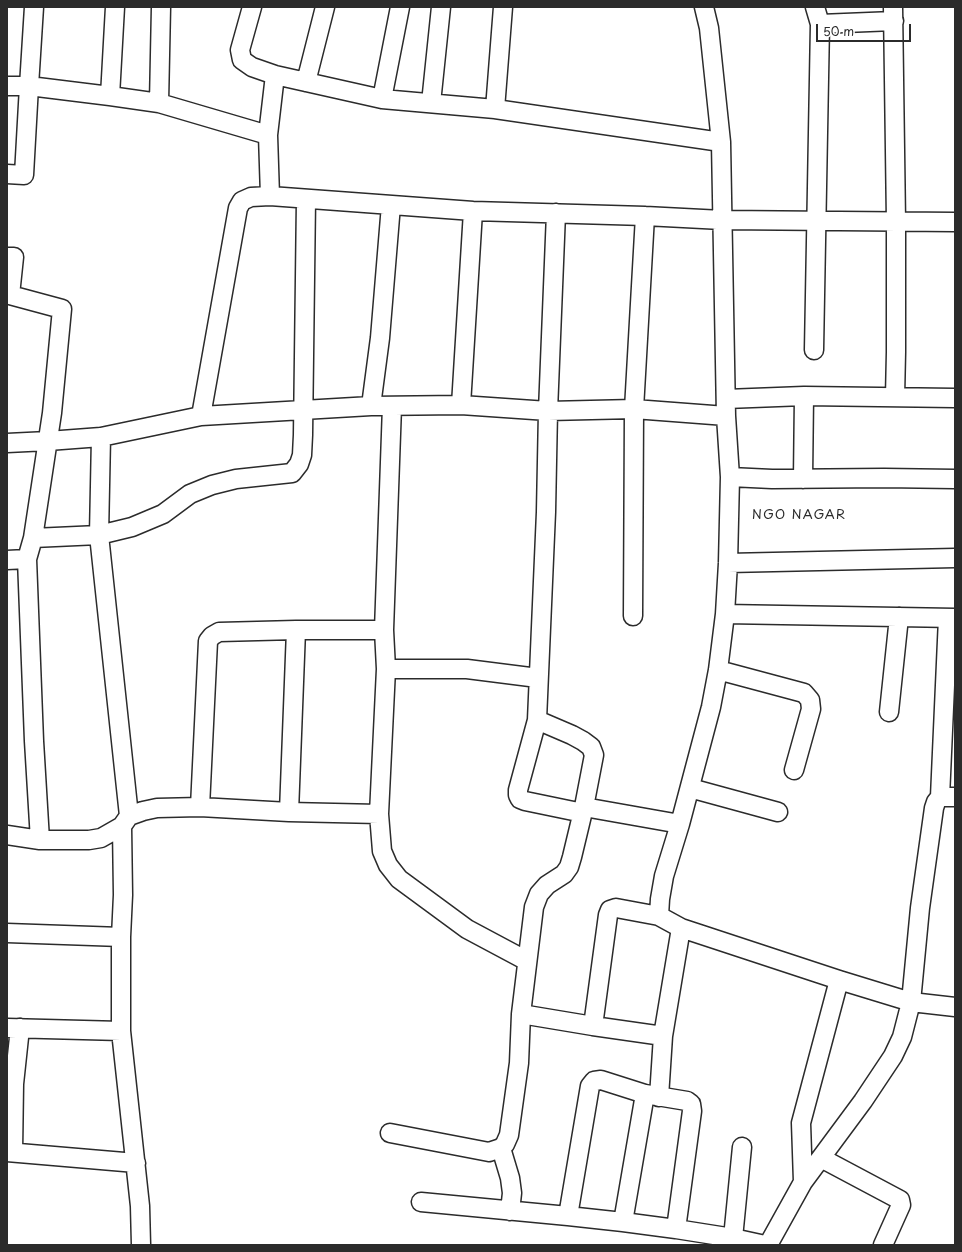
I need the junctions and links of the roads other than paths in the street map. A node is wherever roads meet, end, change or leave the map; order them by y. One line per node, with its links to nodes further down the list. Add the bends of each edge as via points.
1 (34, 7): 15 (street)
2 (115, 7): 16 (street)
3 (161, 7): 18 (street)
4 (252, 7): 12 (street, via 240,50 242,60 252,67)
5 (326, 7): 13 (street)
6 (400, 7): 17 (street)
7 (441, 7): 19 (street)
8 (503, 7): 20 (street)
9 (704, 7): 22 (street, via 709,28)
10 (894, 14): 11 (street); 32 (street)
11 (818, 15): 31 (street)
12 (275, 75): 13 (street); 21 (street)
13 (306, 82): 17 (street)
14 (7, 86): 15 (street)
15 (29, 86): 16 (street); 23 (street)
16 (110, 96): 18 (street)
17 (382, 99): 19 (street)
18 (159, 103): 21 (street)
19 (431, 103): 20 (street)
20 (495, 110): 22 (street)
21 (268, 134): 24 (street)
22 (721, 142): 30 (street)
23 (15, 175)
24 (270, 196): 25 (street); 46 (street, via 251,197 242,201 238,208)
25 (306, 199): 26 (street); 43 (street)
26 (391, 205): 27 (street); 40 (street)
27 (473, 211): 28 (street); 39 (street)
28 (556, 213): 29 (street); 45 (street)
29 (645, 216): 30 (street); 44 (street)
30 (722, 220): 31 (street); 42 (street)
31 (816, 221): 32 (street); 35 (street)
32 (896, 222): 33 (street); 37 (street)
33 (955, 222)
34 (7, 257): 48 (street, via 14,257 10,295 62,309)
35 (814, 350)
36 (804, 396): 37 (street); 42 (street); 51 (street)
37 (895, 397): 38 (street)
38 (955, 398)
39 (461, 405): 41 (street); 45 (street)
40 (372, 406): 41 (street); 43 (street)
41 (392, 406): 64 (street)
42 (726, 407): 44 (street); 50 (street)
43 (304, 409): 46 (street); 53 (street, via 302,455 292,473 236,479 212,485 190,494 163,514 132,527)
44 (634, 409): 45 (street); 60 (street)
45 (548, 411): 67 (street)
46 (201, 416): 47 (street)
47 (101, 437): 48 (street); 53 (street)
48 (48, 441): 49 (street); 54 (street)
49 (7, 443)
50 (730, 477): 51 (street); 58 (street)
51 (803, 479): 52 (street)
52 (955, 479)
53 (99, 534): 54 (street); 77 (street)
54 (33, 538): 56 (street)
55 (955, 558): 58 (street)
56 (27, 559): 57 (street); 81 (street)
57 (7, 560)
58 (728, 563): 59 (street)
59 (725, 614): 61 (street); 66 (street)
60 (633, 616)
61 (899, 618): 62 (street); 68 (street)
62 (952, 618): 72 (street)
63 (296, 630): 64 (street); 73 (street, via 219,632 208,641); 75 (street)
64 (384, 630): 65 (street)
65 (386, 669): 67 (street, via 466,669); 78 (street)
66 (718, 670): 70 (street, via 804,693 810,700 811,709); 71 (street, via 712,707)
67 (538, 678): 69 (street)
68 (889, 712)
69 (537, 720): 74 (street, via 572,735 591,747 594,755); 74 (street, via 518,790 520,799)
70 (794, 770)
71 (690, 788): 76 (street); 79 (street)
72 (948, 797): 88 (street, via 936,802 934,808 920,908)
73 (200, 807): 75 (street); 77 (street, via 157,808)
74 (584, 810): 79 (street); 86 (street, via 569,866 564,874 547,885 539,894 534,907)
75 (289, 812): 78 (street)
76 (778, 812)
77 (126, 821): 81 (street, via 101,838); 85 (street)
78 (380, 822): 86 (street, via 382,851 388,866 399,879 466,929)
79 (680, 824): 82 (street, via 664,876)
80 (7, 835): 81 (street)
81 (40, 840)
82 (659, 916): 83 (street); 91 (street, via 616,908 610,910)
83 (681, 928): 87 (street); 94 (street)
84 (7, 933): 85 (street)
85 (121, 938): 93 (street)
86 (527, 961): 90 (street)
87 (839, 980): 88 (street); 102 (street, via 801,1123)
88 (911, 1002): 89 (street); 100 (street, via 902,1036 893,1056)
89 (955, 1007)
90 (521, 1014): 91 (street); 98 (street, via 519,1063 509,1135)
91 (593, 1026): 94 (street)
92 (13, 1028): 93 (street); 99 (street, via 14,1084)
93 (121, 1031): 101 (street)
94 (663, 1036): 95 (street)
95 (652, 1096): 105 (street, via 601,1080 594,1081 590,1086); 106 (street); 107 (street, via 687,1101 691,1104)
96 (390, 1133): 98 (street, via 489,1152)
97 (742, 1147): 108 (street)
98 (501, 1148): 104 (street, via 510,1178)
99 (10, 1152): 101 (street)
100 (821, 1158): 102 (street); 111 (street, via 900,1200 901,1205)
101 (136, 1163): 109 (street)
102 (803, 1182): 110 (street)
103 (421, 1202): 104 (street)
104 (510, 1211): 105 (street)
105 (568, 1216): 106 (street)
106 (623, 1222): 107 (street)
107 (676, 1229): 108 (street)
108 (733, 1238): 110 (street)
109 (141, 1245)
110 (766, 1245)
111 (883, 1245)

